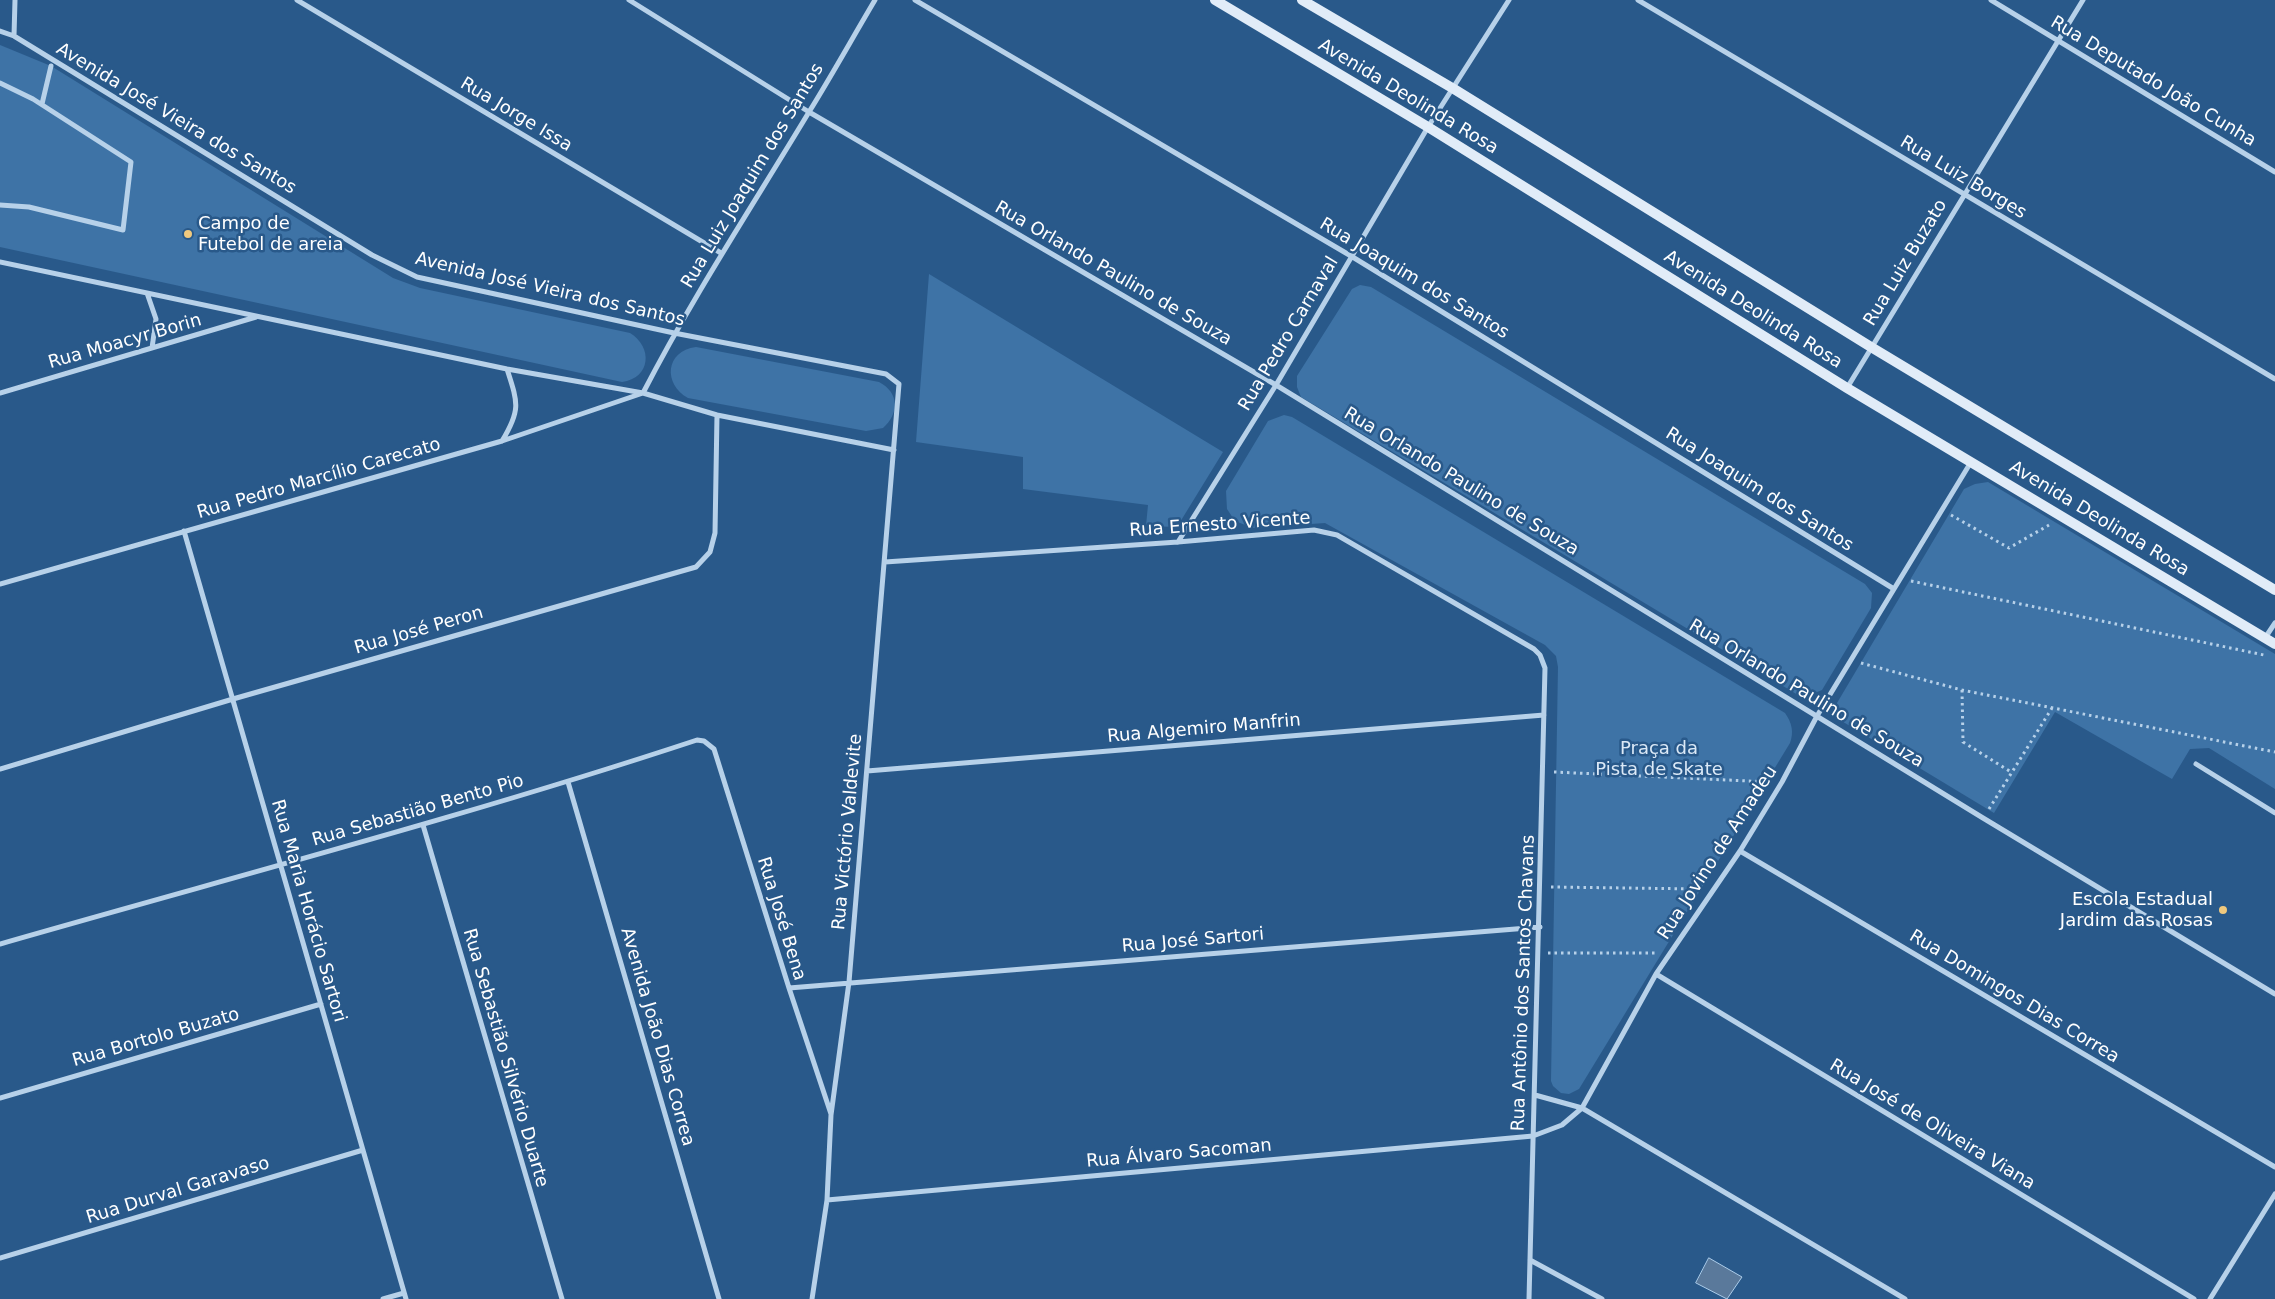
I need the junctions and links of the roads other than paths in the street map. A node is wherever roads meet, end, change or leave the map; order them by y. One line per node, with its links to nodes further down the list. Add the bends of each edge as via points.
1 (15, 0): 13 (street)
2 (297, 0): 24 (street, Rua Jorge Issa)
3 (629, 0): 19 (street, Rua Orlando Paulino de Souza)
4 (875, 0): 19 (street, Rua Luiz Joaquim dos Santos)
5 (915, 0): 25 (street, Rua Joaquim dos Santos)
6 (1215, 0): 20 (street, Avenida Deolinda Rosa)
7 (1302, 0): 17 (street, Avenida Deolinda Rosa)
8 (1509, 0): 17 (street, Rua Pedro Carnaval)
9 (1638, 0): 22 (street, Rua Luiz Borges)
10 (1991, 0): 14 (street, Rua Deputado João Cunha)
11 (2083, 0): 14 (street, Rua Luiz Buzato)
12 (0, 31): 13 (street, Avenida José Vieira dos Santos)
13 (14, 36): 29 (street, Avenida José Vieira dos Santos, via 372,254 416,277)
14 (2059, 41): 21 (street, Rua Deputado João Cunha); 22 (street, Rua Luiz Buzato)
15 (51, 66): 18 (street)
16 (0, 83): 18 (street)
17 (1454, 89): 20 (street, Rua Pedro Carnaval); 30 (street, Avenida Deolinda Rosa)
18 (42, 104): 23 (street, via 131,162 123,230 29,207)
19 (809, 112): 24 (street, Rua Luiz Joaquim dos Santos); 35 (street, Rua Orlando Paulino de Souza)
20 (1428, 127): 25 (street, Rua Pedro Carnaval); 36 (street, Avenida Deolinda Rosa)
21 (2275, 172)
22 (1964, 194): 30 (street, Rua Luiz Buzato); 34 (street, Rua Luiz Borges)
23 (0, 206)
24 (721, 253): 29 (street, Rua Luiz Joaquim dos Santos)
25 (1351, 256): 35 (street, Rua Pedro Carnaval); 47 (street, Rua Joaquim dos Santos)
26 (0, 262): 27 (street)
27 (147, 293): 28 (street); 31 (street, via 156,319)
28 (259, 317): 31 (street, Rua Moacyr Borin); 32 (street)
29 (674, 333): 33 (street, Avenida José Vieira dos Santos); 38 (street, Rua Luiz Joaquim dos Santos)
30 (1871, 347): 36 (street, Rua Luiz Buzato); 48 (street, Avenida Deolinda Rosa)
31 (152, 348): 37 (street, Rua Moacyr Borin)
32 (507, 369): 38 (street); 40 (street, via 517,398 514,421)
33 (886, 374): 41 (street, Rua Victório Valdevite, via 895,379 900,388)
34 (2275, 379)
35 (1276, 385): 44 (street, Rua Pedro Carnaval); 55 (street, Rua Orlando Paulino de Souza)
36 (1847, 388): 42 (street, Avenida Deolinda Rosa)
37 (0, 393)
38 (642, 394): 39 (street); 40 (street, Rua Pedro Marcílio Carecato)
39 (717, 415): 41 (street); 53 (street, Rua José Peron, via 715,533 710,552 696,567)
40 (502, 441): 43 (street, Rua Pedro Marcílio Carecato)
41 (894, 450): 45 (street, Rua Victório Valdevite)
42 (1971, 462): 47 (street, Rua Jovino de Amadeu); 50 (street, Avenida Deolinda Rosa)
43 (184, 531): 46 (street, Rua Pedro Marcílio Carecato); 53 (street, Rua Maria Horácio Sartori)
44 (1178, 542): 45 (street, Rua Ernesto Vicente); 52 (street, Rua Ernesto Vicente, via 1324,531 1534,649)
45 (884, 562): 59 (street, Rua Victório Valdevite)
46 (0, 584)
47 (1894, 589): 55 (street, Rua Jovino de Amadeu)
48 (2275, 590)
49 (2275, 623): 50 (street)
50 (2265, 638): 51 (street, Avenida Deolinda Rosa)
51 (2275, 644)
52 (1545, 668): 54 (street, Rua Antônio dos Santos Chavans)
53 (232, 699): 58 (street, Rua José Peron); 64 (street, Rua Maria Horácio Sartori)
54 (1544, 715): 59 (street, Rua Algemiro Manfrin); 65 (street, Rua Antônio dos Santos Chavans)
55 (1818, 716): 63 (street, Rua Jovino de Amadeu); 70 (street, Rua Orlando Paulino de Souza)
56 (696, 740): 60 (street, Rua Sebastião Bento Pio); 69 (street, Rua José Bena, via 704,741 714,749)
57 (2196, 764): 61 (street)
58 (0, 769)
59 (867, 771): 68 (street, Rua Victório Valdevite)
60 (568, 782): 62 (street, Rua Sebastião Bento Pio); 87 (street, Avenida João Dias Correa)
61 (2275, 813)
62 (423, 825): 64 (street, Rua Sebastião Bento Pio); 86 (street, Rua Sebastião Silvério Duarte)
63 (1740, 851): 67 (street, Rua Jovino de Amadeu); 78 (street, Rua Domingos Dias Correa)
64 (280, 864): 66 (street, Rua Sebastião Bento Pio); 71 (street, Rua Maria Horácio Sartori)
65 (1540, 927): 68 (street, Rua José Sartori); 72 (street, Rua Antônio dos Santos Chavans)
66 (0, 944)
67 (1656, 974): 74 (street, Rua Jovino de Amadeu); 92 (street, Rua José de Oliveira Viana)
68 (849, 982): 69 (street, Rua José Sartori); 75 (street, Rua Victório Valdevite)
69 (788, 988): 75 (street, Rua José Bena)
70 (2275, 994)
71 (321, 1004): 73 (street, Rua Bortolo Buzato); 77 (street, Rua Maria Horácio Sartori)
72 (1534, 1095): 74 (street); 76 (street, Rua Antônio dos Santos Chavans)
73 (0, 1098)
74 (1582, 1108): 76 (street, Rua Jovino de Amadeu, via 1562,1125); 91 (street)
75 (832, 1115): 80 (street, Rua Victório Valdevite)
76 (1533, 1136): 80 (street, Rua Álvaro Sacoman); 82 (street, Rua Antônio dos Santos Chavans)
77 (363, 1150): 81 (street, Rua Durval Garavaso); 83 (street, Rua Maria Horácio Sartori)
78 (2275, 1167)
79 (2275, 1194): 93 (street)
80 (826, 1200): 88 (street, Rua Victório Valdevite)
81 (0, 1258)
82 (1530, 1260): 89 (street, Rua Antônio dos Santos Chavans); 90 (street)
83 (404, 1293): 84 (street); 85 (street, Rua Maria Horácio Sartori)
84 (383, 1299)
85 (406, 1299)
86 (562, 1299)
87 (719, 1299)
88 (812, 1299)
89 (1529, 1299)
90 (1602, 1299)
91 (1905, 1299)
92 (2194, 1299)
93 (2210, 1299)

